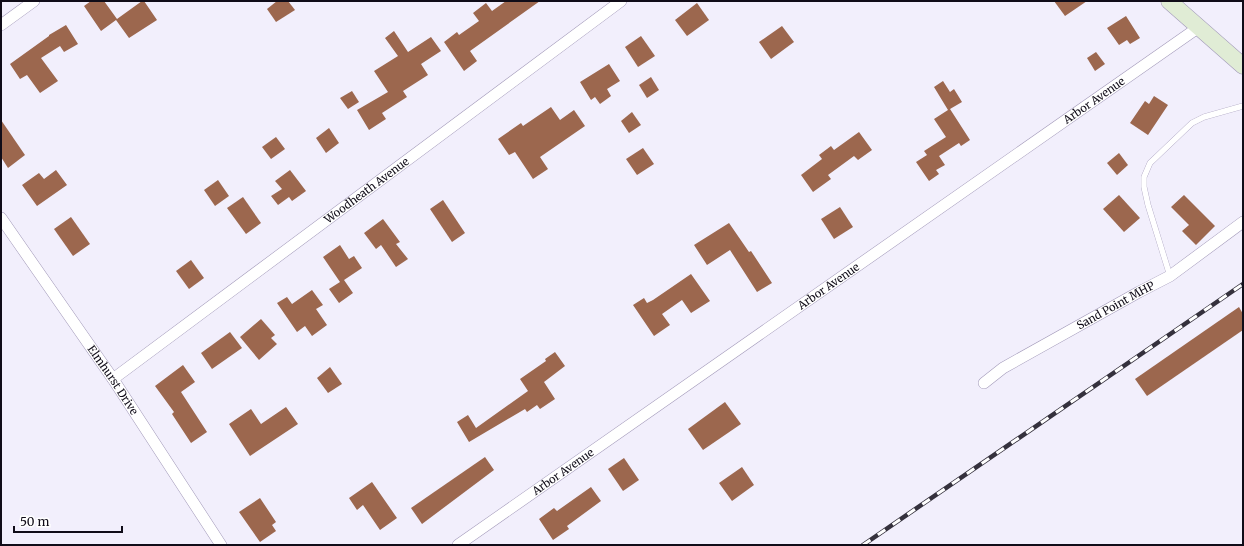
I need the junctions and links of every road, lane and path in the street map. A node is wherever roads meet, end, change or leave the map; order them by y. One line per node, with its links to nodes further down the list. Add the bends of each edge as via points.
1 (34, 1): 4 (street)
2 (621, 1): 11 (street, Woodheath Avenue)
3 (1169, 1): 5 (street)
4 (1, 25)
5 (1199, 27): 6 (street); 14 (street, Arbor Avenue)
6 (1243, 66)
7 (1243, 106): 10 (lane, via 1192,123 1150,163 1144,177 1144,187)
8 (1, 218): 11 (street, Elmhurst Drive)
9 (1243, 222): 10 (street, Sand Point MHP)
10 (1170, 276): 12 (street, Sand Point MHP, via 1003,368)
11 (112, 379): 13 (street, Elmhurst Drive)
12 (984, 383)
13 (221, 545)
14 (458, 545)

